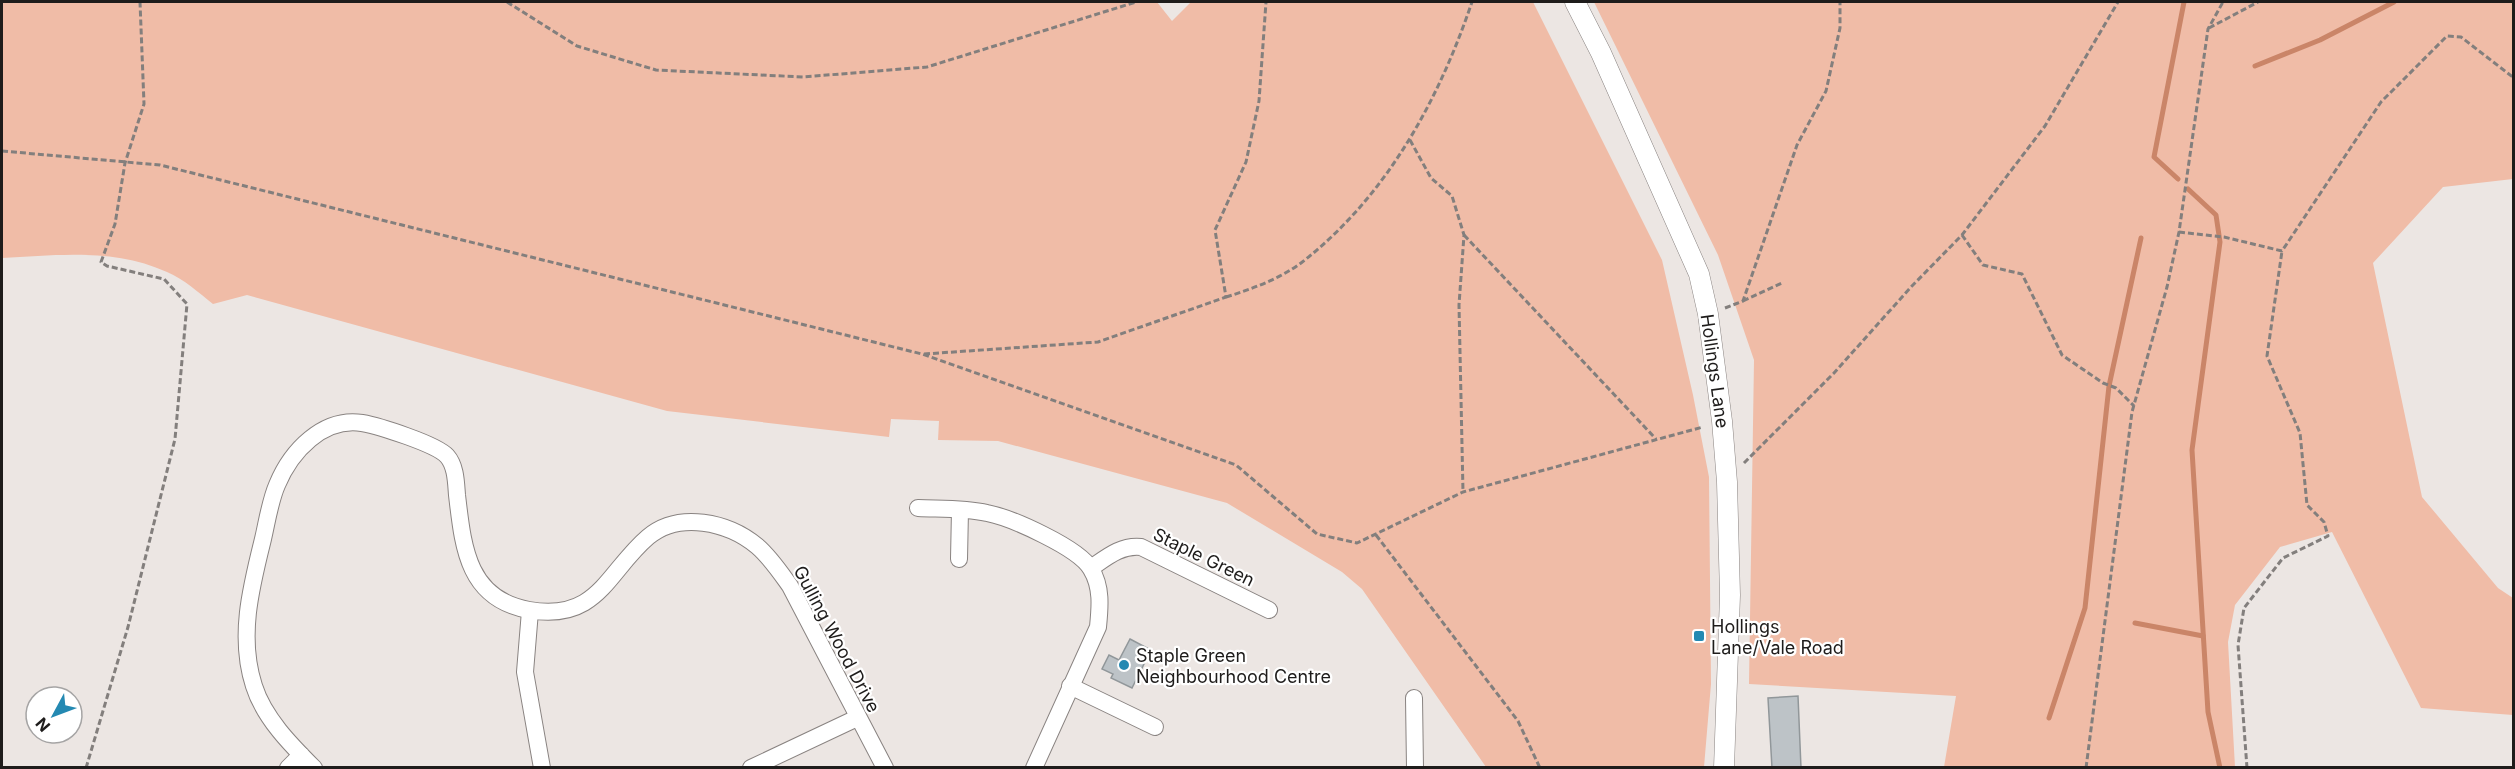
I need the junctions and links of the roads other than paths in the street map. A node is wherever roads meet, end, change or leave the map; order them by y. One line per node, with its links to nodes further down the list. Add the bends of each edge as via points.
1 (1575, 2): 20 (street, Hollings Lane, via 1699,274 1708,314 1727,482 1730,595)
2 (918, 508): 3 (street)
3 (960, 510): 4 (street); 5 (street, via 1001,516 1065,545)
4 (959, 559)
5 (1091, 568): 6 (street, Staple Green, via 1118,550 1141,547); 8 (street, via 1099,585 1098,627)
6 (1269, 610)
7 (530, 611): 10 (street, Gulling Wood Drive, via 570,609 586,603 651,535 675,524 694,521 714,525 756,545 774,564 790,586); 12 (street, Gulling Wood Drive, via 493,594 468,563 455,475 449,458 437,447 362,423 338,423 320,431 286,466 276,486 246,621 254,686 267,714); 15 (street, via 525,672)
8 (1070, 686): 11 (street); 18 (street)
9 (1414, 698): 19 (street)
10 (857, 718): 16 (street); 17 (street, Gulling Wood Drive)
11 (1155, 727)
12 (301, 755): 13 (street); 14 (street, Gulling Wood Drive)
13 (288, 768)
14 (314, 768)
15 (543, 768)
16 (751, 768)
17 (885, 768)
18 (1034, 768)
19 (1414, 768)
20 (1724, 768)

